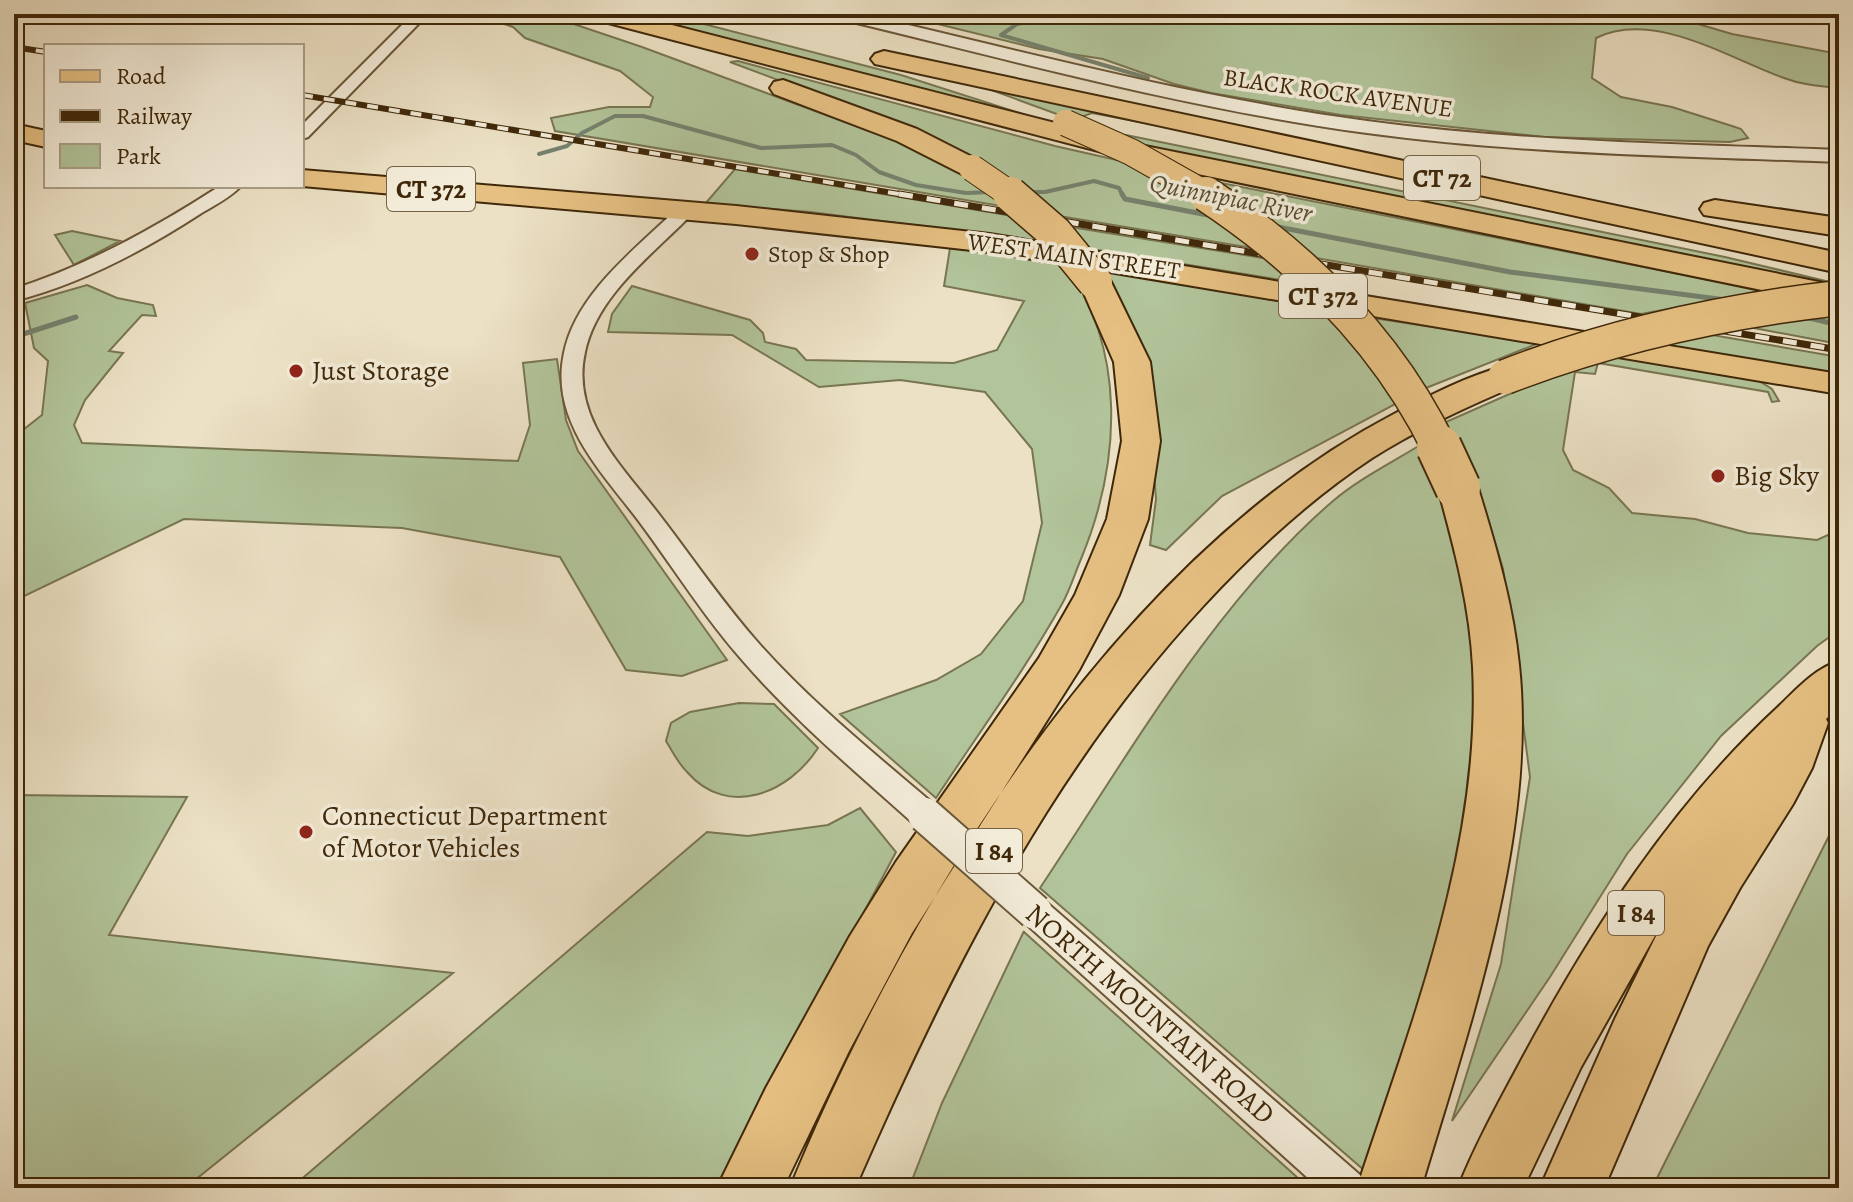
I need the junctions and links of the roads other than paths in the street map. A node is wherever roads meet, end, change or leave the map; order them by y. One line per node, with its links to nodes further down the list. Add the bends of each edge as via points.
1 (421, 14): 12 (street)
2 (582, 14): 24 (highway, bridge, via 893,128 972,168 1037,216 1095,282 1124,342 1138,403 1139,471 1121,544 1100,592 1061,662 895,911)
3 (601, 14): 21 (highway, CT 72, via 1144,154)
4 (679, 14): 27 (highway, bridge, via 951,84 1066,123 1143,158 1251,223 1310,271 1398,371 1434,434 1480,554 1493,631 1497,703 1494,792 1475,900)
5 (695, 14): 8 (highway)
6 (840, 14): 7 (street, BLACK ROCK AVENUE)
7 (867, 17): 14 (street, BLACK ROCK AVENUE, via 1190,96 1367,127 1548,144)
8 (759, 30)
9 (867, 55): 10 (highway, CT 72)
10 (1045, 94): 18 (highway, via 1528,181); 19 (highway, CT 72)
11 (14, 132): 13 (main road)
12 (304, 132)
13 (44, 139)
14 (1839, 156)
15 (304, 178): 17 (main road, WEST MAIN STREET / CT 372)
16 (229, 188): 20 (street, via 128,251)
17 (685, 211): 22 (main road, WEST MAIN STREET / CT 372, via 1089,257); 26 (street, NORTH MOUNTAIN ROAD, bridge, via 605,294 574,350 572,389 584,431 598,455 765,669)
18 (1839, 227)
19 (1839, 263)
20 (14, 295)
21 (1839, 297): 25 (highway, I 84, bridge, via 1654,329 1579,350 1505,377 1382,437 1310,485 1198,584 1131,658 1062,749 972,886 911,997)
22 (1839, 384)
23 (1824, 692): 28 (highway, I 84, via 1738,779 1649,894 1574,1017); 29 (highway, via 1784,776 1682,941)
24 (749, 1188)
25 (822, 1188)
26 (1347, 1188)
27 (1389, 1188)
28 (1490, 1188)
29 (1572, 1188)

